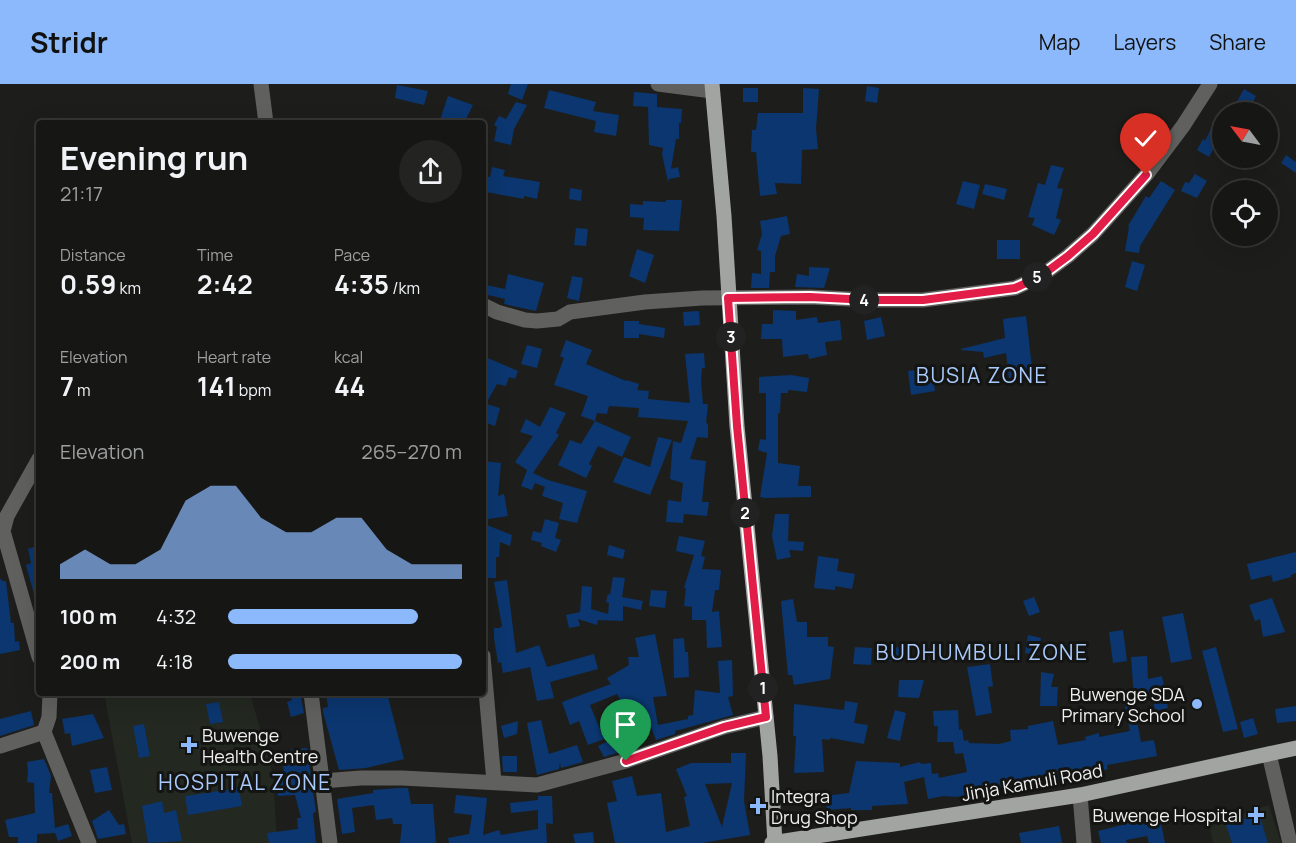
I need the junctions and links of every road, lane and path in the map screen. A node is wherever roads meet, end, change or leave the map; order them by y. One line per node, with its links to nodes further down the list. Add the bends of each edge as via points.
1 (261, 84): 5 (street)
2 (658, 84): 4 (street)
3 (1210, 84): 6 (street, via 1146,175 1093,234 1041,276 1015,288 923,300)
4 (712, 88): 6 (main road)
5 (266, 120)
6 (728, 298): 7 (street, via 634,303 537,321); 13 (main road)
7 (486, 306)
8 (36, 464): 9 (street, via 7,516 3,531)
9 (36, 646)
10 (486, 690): 19 (street)
11 (50, 696): 14 (street)
12 (311, 696): 18 (street)
13 (766, 717): 19 (street, via 555,781 537,785); 23 (main road)
14 (44, 732): 15 (street); 21 (street)
15 (0, 747)
16 (1296, 748): 17 (main road, Jinja Kamuli Road)
17 (1269, 753): 20 (main road, Jinja Kamuli Road); 25 (street)
18 (322, 781): 19 (street, via 372,778); 22 (street)
19 (494, 782)
20 (1080, 795): 23 (main road, Jinja Kamuli Road); 24 (street)
21 (89, 843)
22 (330, 843)
23 (774, 843)
24 (1084, 843)
25 (1290, 843)

